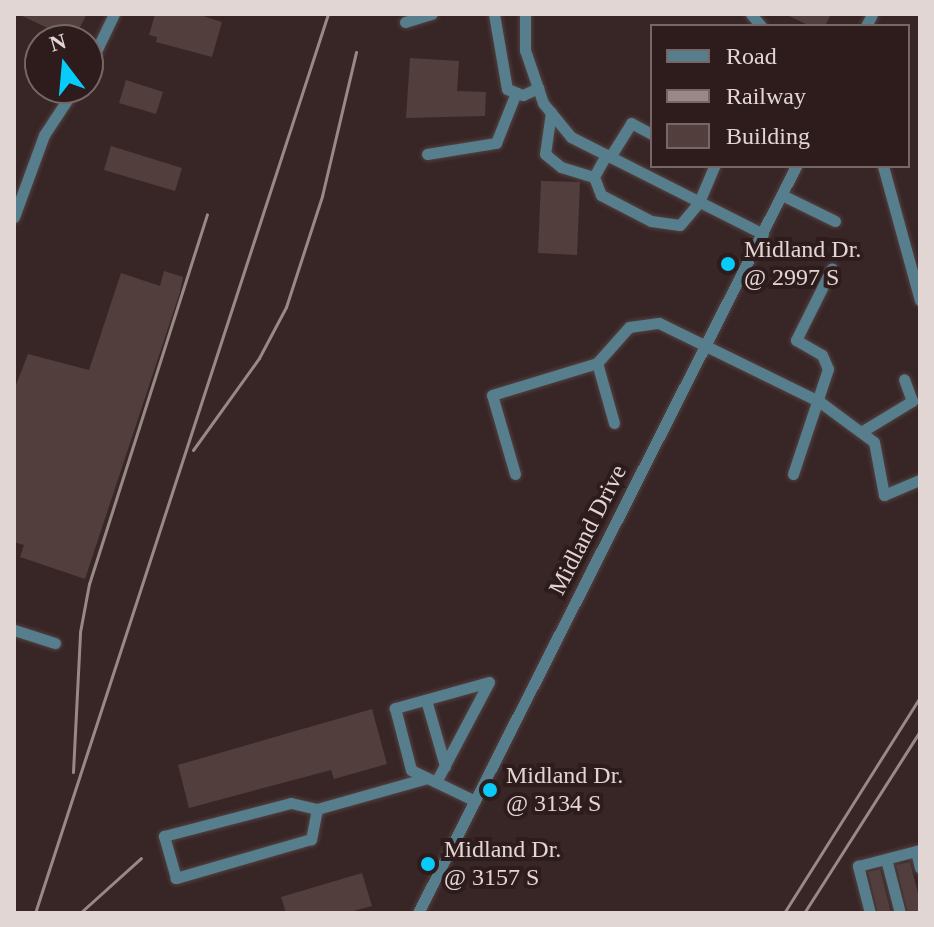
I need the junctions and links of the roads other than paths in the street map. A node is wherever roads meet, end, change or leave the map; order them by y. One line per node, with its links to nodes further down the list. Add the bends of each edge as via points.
1 (114, 14): 6 (street)
2 (432, 14): 5 (street)
3 (494, 14): 8 (street, via 497,52 507,89)
4 (525, 14): 7 (street, via 525,50)
5 (405, 22)
6 (104, 35)
7 (538, 88): 8 (street); 10 (street)
8 (515, 95): 12 (street, via 496,143)
9 (64, 104): 18 (street)
10 (551, 112): 13 (street, via 571,137); 17 (street, via 545,154 561,167)
11 (650, 133): 13 (street, via 631,123)
12 (427, 154)
13 (608, 156): 17 (street); 20 (street)
14 (714, 168): 20 (street)
15 (795, 168): 19 (street, Midland Drive)
16 (884, 168): 25 (street)
17 (594, 177): 20 (street, via 601,195 651,221 680,225)
18 (20, 180): 21 (street)
19 (782, 195): 22 (street); 23 (street, Midland Drive)
20 (699, 202): 23 (street)
21 (14, 217)
22 (835, 221)
23 (763, 234): 26 (street, Midland Drive)
24 (832, 268): 29 (street, via 796,340 822,355 828,369)
25 (920, 300)
26 (708, 343): 27 (street, via 659,323 629,327); 29 (street); 40 (street, Midland Drive)
27 (597, 363): 30 (street); 32 (street, via 492,395)
28 (904, 379): 31 (street, via 912,401)
29 (820, 402): 31 (street); 33 (street)
30 (614, 423)
31 (861, 432): 34 (street, via 874,442 884,495)
32 (515, 474)
33 (793, 474)
34 (920, 480)
35 (14, 630): 36 (street)
36 (55, 643)
37 (426, 700): 38 (street); 38 (street, via 489,682); 39 (street, via 395,708 411,770)
38 (445, 766): 39 (street)
39 (431, 780): 40 (street); 41 (street)
40 (475, 801): 45 (street, Midland Drive)
41 (317, 809): 41 (street, via 291,803 164,836 176,878 311,839)
42 (918, 850): 43 (street); 44 (street)
43 (886, 859): 46 (street, via 858,866); 47 (street)
44 (920, 868)
45 (418, 913)
46 (870, 913)
47 (900, 913)

